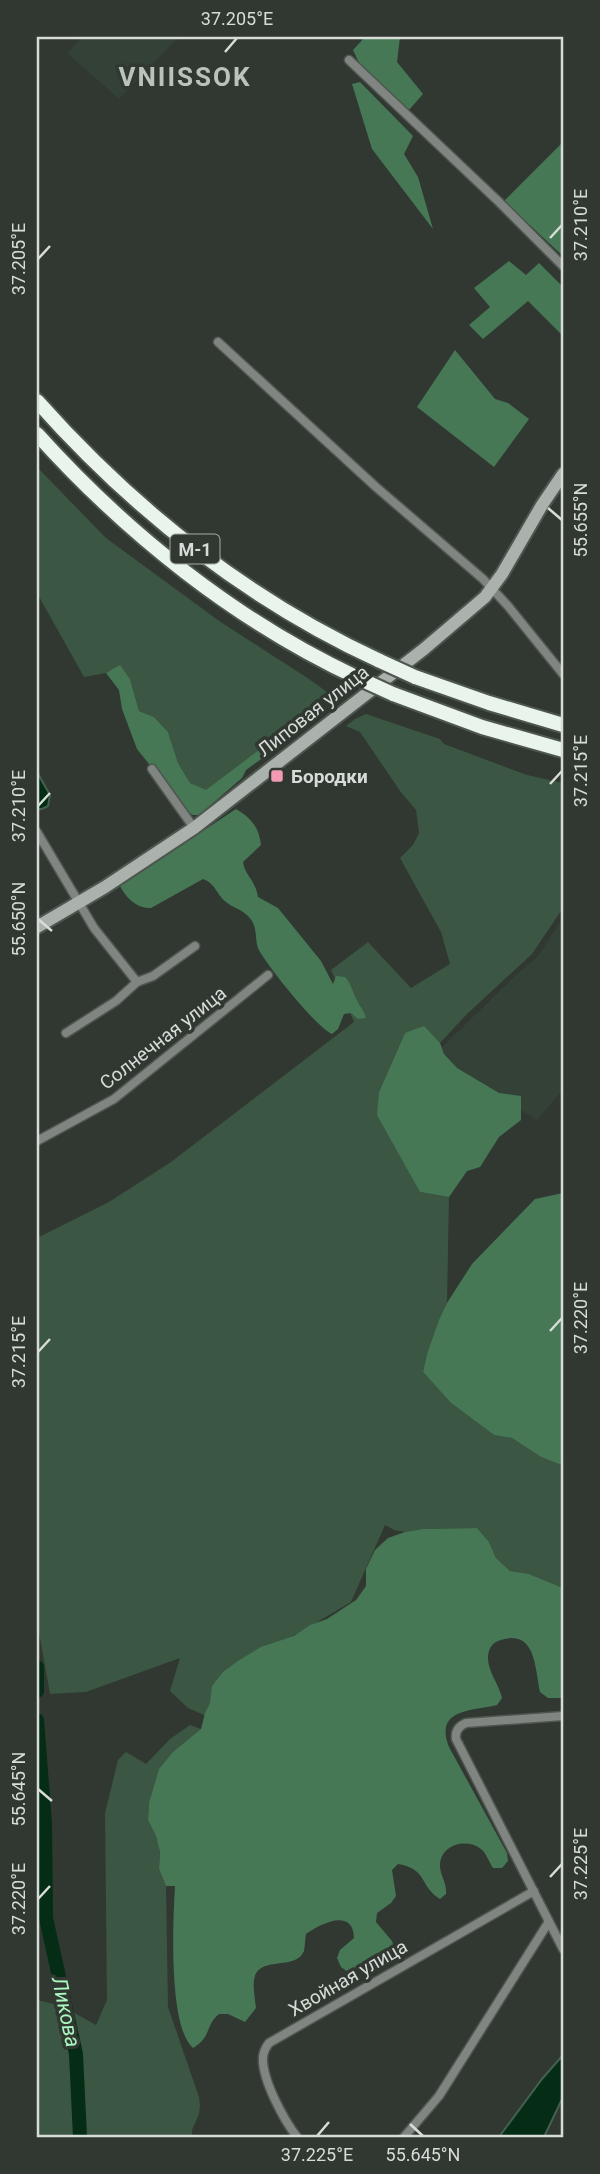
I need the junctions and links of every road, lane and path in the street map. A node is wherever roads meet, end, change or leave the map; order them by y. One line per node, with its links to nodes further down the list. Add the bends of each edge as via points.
1 (349, 60): 2 (street)
2 (563, 266)
3 (218, 342): 7 (street)
4 (37, 401): 9 (highway, М-1, bridge, via 154,518 276,606 325,635 415,677)
5 (37, 434): 10 (highway, М-1, bridge, via 138,534 263,627 393,694)
6 (563, 474): 7 (street, Липовая улица)
7 (492, 589): 8 (street); 12 (street, Липовая улица, via 424,649)
8 (563, 674)
9 (563, 725)
10 (563, 750)
11 (152, 769): 12 (street)
12 (194, 828): 14 (street, Липовая улица)
13 (37, 832): 14 (street)
14 (80, 902): 15 (street, Липовая улица); 18 (street, via 94,928)
15 (37, 927)
16 (195, 946): 18 (street)
17 (268, 975): 20 (street, Солнечная улица, via 114,1099)
18 (138, 982): 19 (street)
19 (66, 1033)
20 (37, 1141)
21 (563, 1716): 22 (street, via 467,1723 458,1728 456,1740)
22 (534, 1891): 23 (street); 25 (street, Хвойная улица, via 269,2043 262,2057 264,2070)
23 (548, 1923): 24 (street); 26 (street, via 439,2096)
24 (563, 1949)
25 (297, 2137)
26 (404, 2137)

